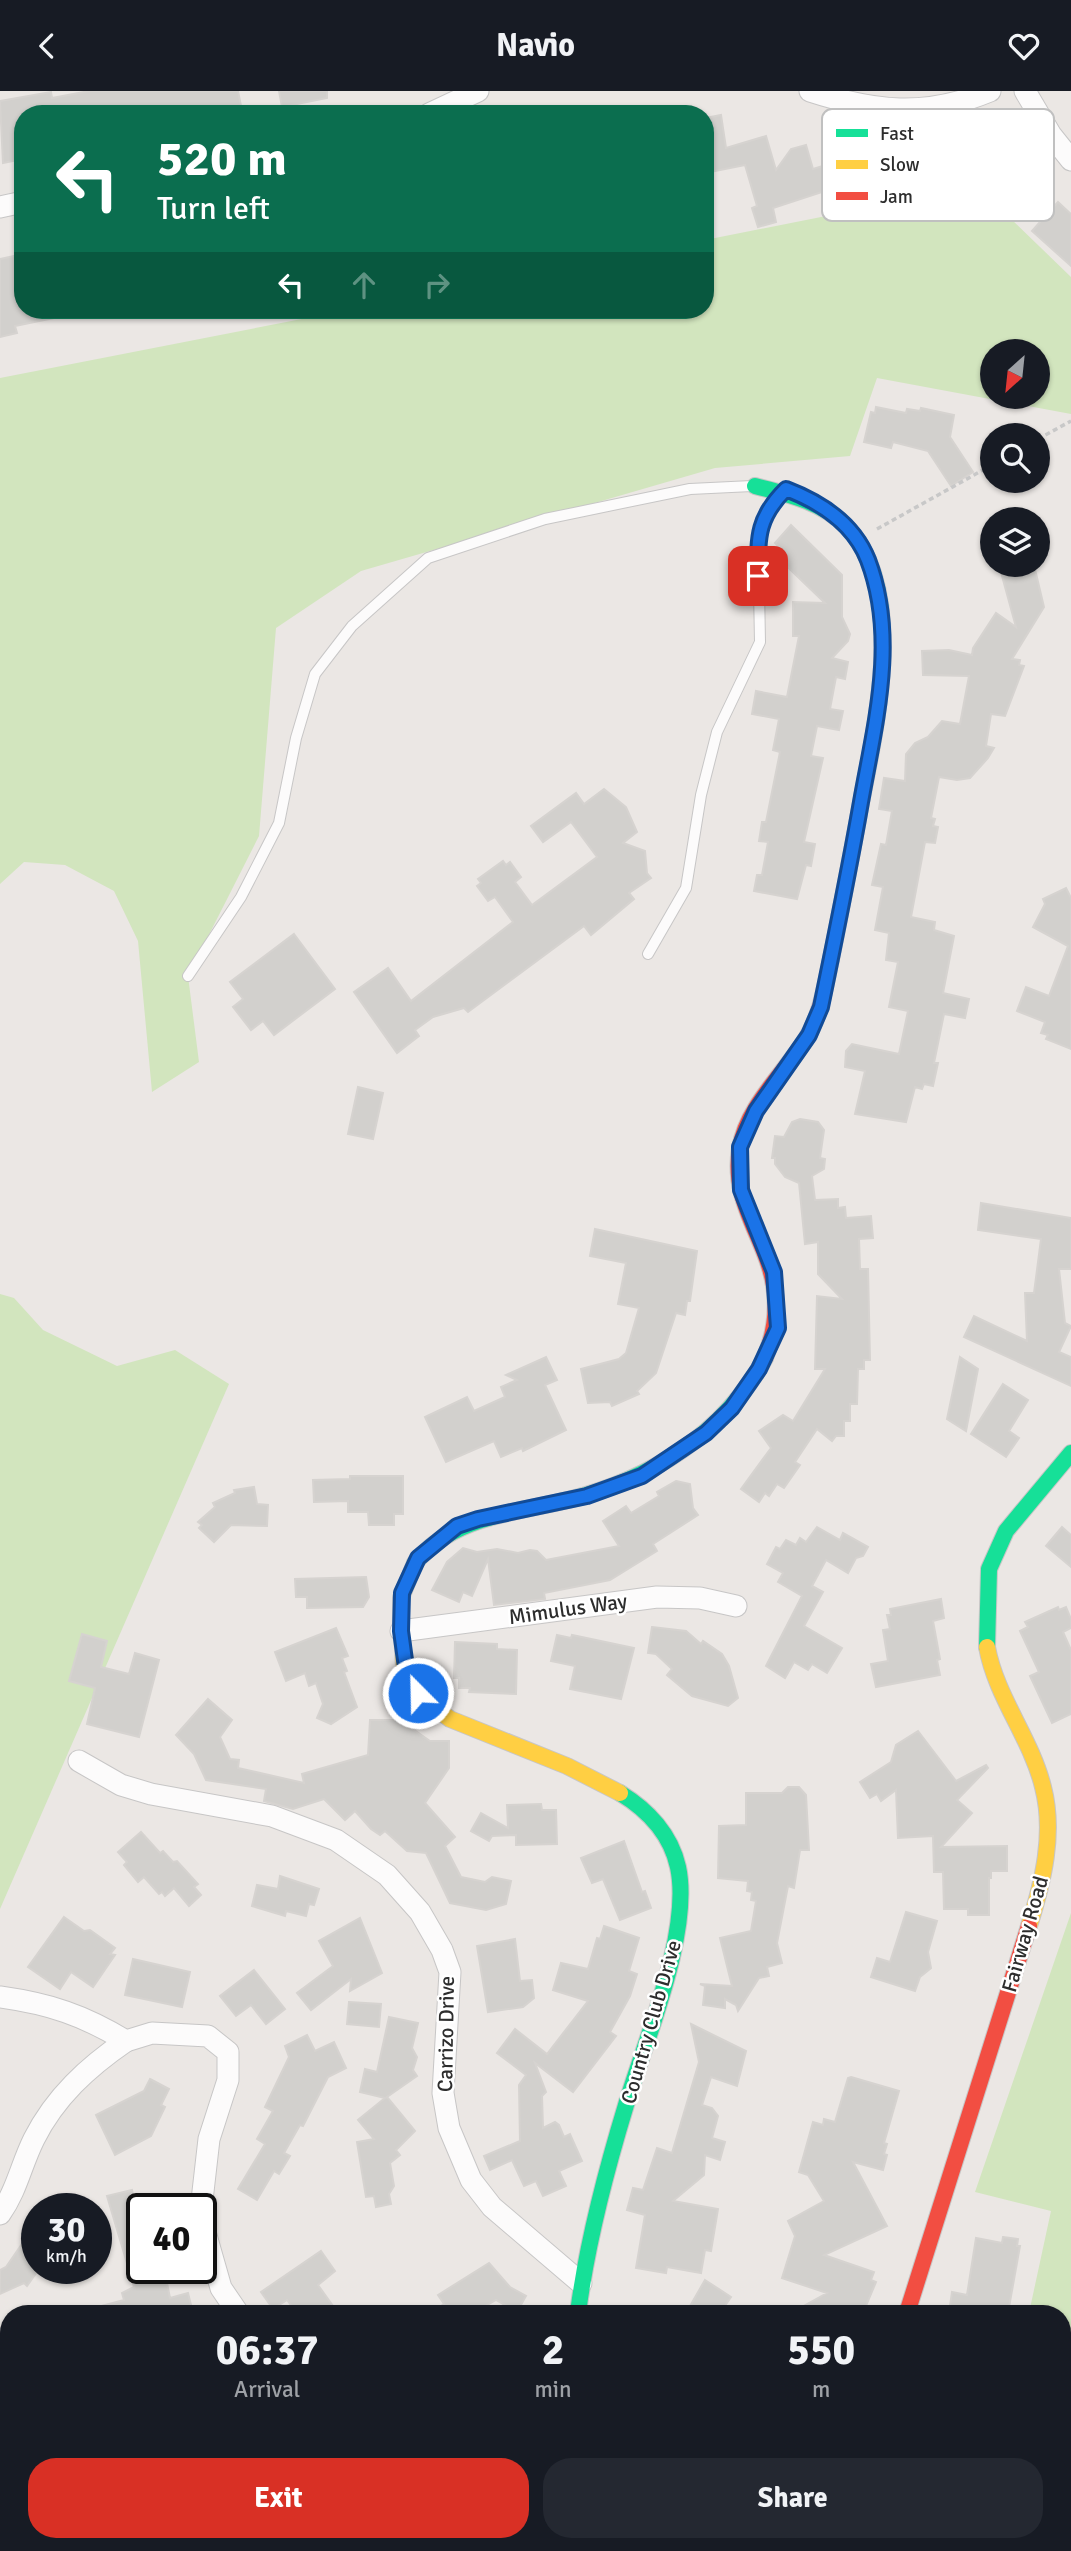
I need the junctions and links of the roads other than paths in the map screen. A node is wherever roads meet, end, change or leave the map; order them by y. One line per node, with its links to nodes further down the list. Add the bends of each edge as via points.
1 (478, 91): 5 (street)
2 (810, 91): 6 (street)
3 (990, 91): 7 (street, via 964,102)
4 (1025, 91): 8 (street)
5 (448, 105)
6 (880, 109)
7 (910, 109)
8 (1036, 109)
9 (1054, 139): 10 (street)
10 (1071, 160)
11 (755, 485): 12 (street, Country Club Drive); 14 (lane, via 690,489 545,519 428,558 352,626 315,674 279,823 241,897)
12 (786, 489): 13 (lane, via 769,506 758,536 760,642 717,732 686,888); 17 (street, Country Club Drive, via 836,516 857,540 868,560 884,624 881,688 821,1007 809,1035 756,1111 740,1147 741,1190 774,1272 778,1328 759,1369 732,1408 706,1433 642,1476 587,1496 457,1526 418,1558 402,1593)
13 (648, 954)
14 (188, 976)
15 (1071, 1453): 27 (street, Fairway Road, via 1006,1531 989,1569 985,1636 991,1669 1043,1785 1051,1822 1040,1892)
16 (736, 1607): 17 (street, Mimulus Way, via 700,1598 657,1597)
17 (401, 1631): 24 (street, Country Club Drive, via 408,1682 429,1705 457,1722 611,1787 660,1823 678,1864 679,1928)
18 (79, 1761): 24 (street, Carrizo Drive, via 150,1794 272,1816 336,1840 387,1875 420,1912 450,1972 443,2093 449,2128 471,2180 492,2207)
19 (0, 1997): 20 (street, via 44,2003 91,2020)
20 (127, 2041): 21 (street, via 152,2033 208,2036 228,2052 228,2080 209,2139); 22 (street, via 97,2061 63,2094 33,2140 14,2195)
21 (203, 2193)
22 (0, 2214)
23 (217, 2274): 25 (street)
24 (581, 2283): 26 (street, Country Club Drive)
25 (233, 2305)
26 (579, 2305)
27 (910, 2305)

